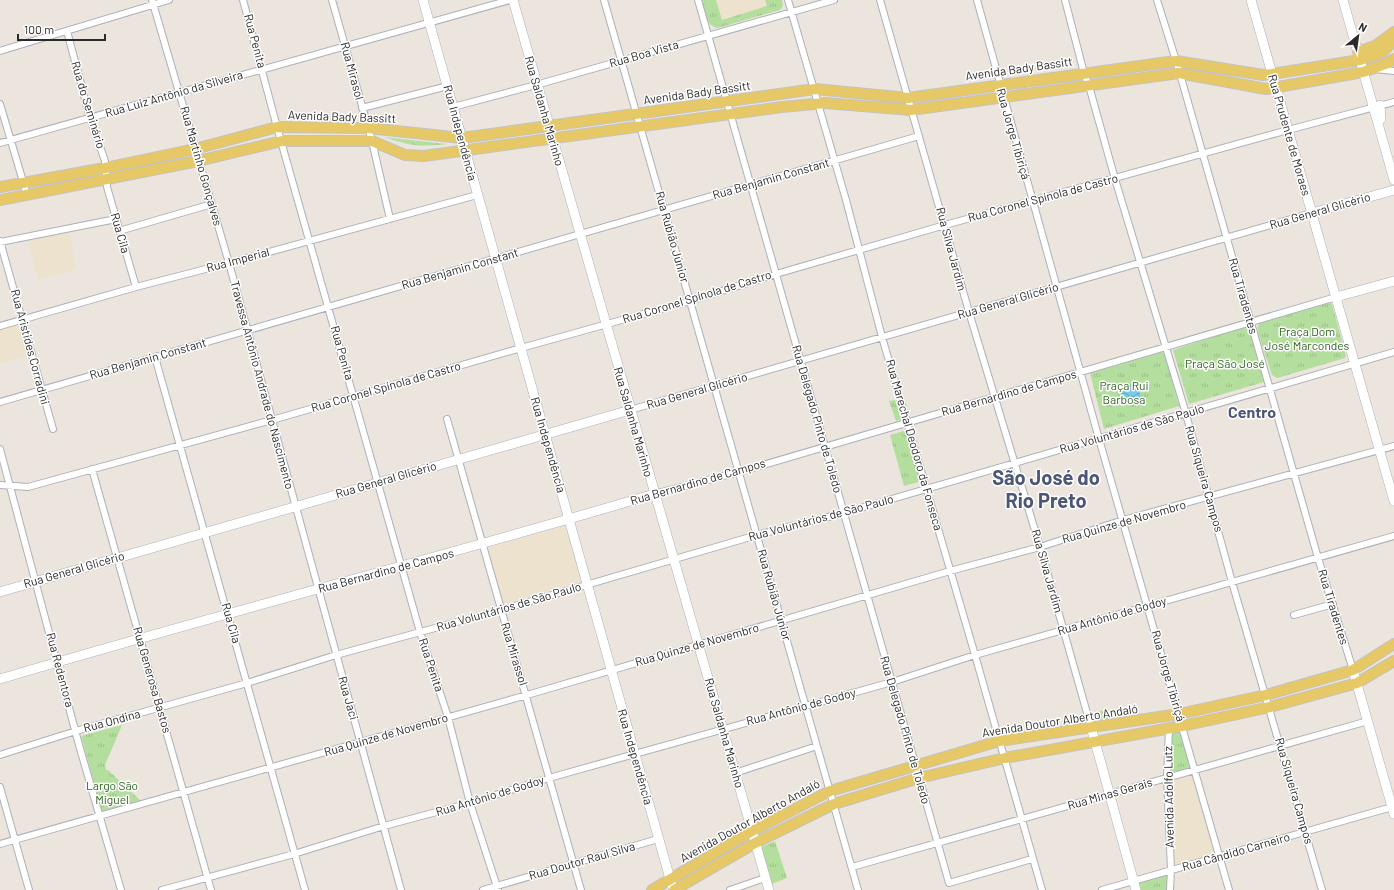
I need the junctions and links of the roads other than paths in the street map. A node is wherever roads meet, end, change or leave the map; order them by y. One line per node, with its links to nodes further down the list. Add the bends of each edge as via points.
1 (169, 0): 16 (street)
2 (244, 0): 29 (street, Rua Penita)
3 (332, 0): 23 (street, Rua Mirasol)
4 (423, 0): 18 (street, Rua Independência)
5 (511, 0): 18 (street, Rua Luiz Antônio da Silveira); 35 (street, Rua Saldanha Marinho)
6 (604, 0): 27 (street, Rua Rubião Júnior)
7 (698, 0): 21 (street, Rua Delegado Pinto de Toledo)
8 (788, 0): 17 (street, Rua Marechal Deodoro da Fonseca)
9 (834, 0): 17 (street, Rua Boa Vista)
10 (880, 0): 43 (street, Rua Silva Jardim)
11 (977, 0): 36 (street, Rua Jorge Tibiriçá)
12 (1065, 0): 32 (street, Rua Siqueira Campos)
13 (1159, 0): 28 (street, Rua Tiradentes)
14 (1251, 0): 34 (street, Rua Prudente de Moraes)
15 (1343, 0): 25 (street)
16 (153, 2): 19 (street); 41 (street, Rua Martinho Gonçalves)
17 (791, 11): 21 (street, Rua Boa Vista); 40 (street, Rua Marechal Deodoro da Fonseca)
18 (429, 23): 23 (street, Rua Luiz Antônio da Silveira); 37 (street, Rua Independência)
19 (67, 31): 24 (street); 54 (street, Rua do Seminário)
20 (1394, 32): 25 (main road)
21 (708, 36): 27 (street, Rua Boa Vista); 44 (street, Rua Delegado Pinto de Toledo)
22 (1394, 40): 25 (main road, Avenida Bady Bassitt, via 1383,52)
23 (345, 46): 29 (street, Rua Luiz Antônio da Silveira); 50 (street, Rua Mirasol)
24 (0, 51)
25 (1359, 56): 30 (street); 34 (main road, Avenida Bady Bassitt)
26 (1394, 59): 30 (main road, Avenida Bady Bassitt)
27 (621, 60): 35 (street, Rua Boa Vista); 53 (street, Rua Rubião Júnior)
28 (1176, 61): 32 (main road, Avenida Bady Bassitt); 33 (street, Rua Tiradentes); 34 (main road, Avenida Bady Bassitt, via 1263,75)
29 (262, 70): 41 (street, Rua Luiz Antônio da Silveira); 57 (street, Rua Penita)
30 (1368, 71): 31 (street); 39 (main road, Avenida Bady Bassitt); 48 (street)
31 (1394, 71)
32 (1084, 73): 36 (main road, Avenida Bady Bassitt); 38 (street, Rua Siqueira Campos)
33 (1179, 73): 38 (main road, Avenida Bady Bassitt); 39 (main road, Avenida Bady Bassitt, via 1266,89); 69 (street, Rua Tiradentes)
34 (1272, 74): 39 (street, Rua Prudente de Moraes)
35 (536, 85): 49 (street, Rua Boa Vista); 55 (street, Rua Saldanha Marinho)
36 (1000, 85): 42 (street, Rua Jorge Tibiriçá); 43 (main road, Avenida Bady Bassitt)
37 (448, 86): 49 (street, Rua Independência); 50 (street)
38 (1089, 86): 42 (main road, Avenida Bady Bassitt); 73 (street, Rua Siqueira Campos)
39 (1276, 88): 59 (street, Rua Prudente de Moraes)
40 (815, 89): 43 (main road, Avenida Bady Bassitt); 44 (main road, Avenida Bady Bassitt); 46 (street, Rua Marechal Deodoro da Fonseca)
41 (180, 93): 54 (street, Rua Luiz Antônio da Silveira); 67 (street, Rua Martinho Gonçalves)
42 (1003, 97): 51 (main road, Avenida Bady Bassitt); 83 (street, Rua Jorge Tibiriçá)
43 (908, 98): 51 (street, Rua Silva Jardim)
44 (727, 102): 52 (street, Rua Delegado Pinto de Toledo); 53 (main road, Avenida Bady Bassitt)
45 (1394, 102): 48 (street, Rua Coronel Spínola de Castro)
46 (818, 103): 51 (main road, Avenida Bady Bassitt); 52 (main road, Avenida Bady Bassitt); 71 (street, Rua Marechal Deodoro da Fonseca)
47 (0, 104): 63 (street)
48 (1377, 106): 59 (street, Rua Coronel Spínola de Castro); 75 (street)
49 (454, 107): 61 (street, Rua Independência)
50 (362, 108): 58 (street, Rua Mirasol)
51 (911, 110): 60 (street, Rua Silva Jardim)
52 (730, 114): 56 (main road, Avenida Bady Bassitt); 77 (street, Rua Delegado Pinto de Toledo)
53 (637, 115): 55 (main road, Avenida Bady Bassitt); 56 (street, Rua Rubião Júnior)
54 (90, 118): 63 (street, Rua Luiz Antônio da Silveira); 72 (street, Rua do Seminário, via 105,161)
55 (548, 126): 61 (main road, Avenida Bady Bassitt); 62 (street, Rua Saldanha Marinho)
56 (640, 126): 62 (main road, Avenida Bady Bassitt); 85 (street, Rua Rubião Júnior)
57 (277, 127): 58 (main road, Avenida Bady Bassitt); 64 (street, Rua Penita); 67 (main road, Avenida Bady Bassitt)
58 (368, 128): 61 (main road, Avenida Bady Bassitt); 65 (street, Rua Mirasol)
59 (1288, 130): 69 (street, Rua Coronel Spínola de Castro); 86 (street, Rua Prudente de Moraes)
60 (919, 136): 71 (street, Rua Benjamin Constant); 89 (street, Rua Silva Jardim)
61 (462, 138): 68 (street, Rua Independência)
62 (551, 139): 68 (main road, Avenida Bady Bassitt); 91 (street, Rua Saldanha Marinho)
63 (11, 140): 66 (street, Rua Luiz Antônio da Silveira); 76 (street)
64 (282, 141): 65 (main road, Avenida Bady Bassitt); 70 (main road, Avenida Bady Bassitt); 93 (street, Rua Penita)
65 (372, 141): 68 (main road, Avenida Bady Bassitt, via 405,155 424,156); 88 (street, Rua Mirasol)
66 (0, 143)
67 (195, 149): 70 (street, Rua Martinho Gonçalves); 72 (main road, Avenida Bady Bassitt)
68 (465, 150): 81 (street, Rua Independência)
69 (1203, 153): 73 (street, Rua Coronel Spínola de Castro); 92 (street, Rua Tiradentes)
70 (198, 160): 74 (main road, Avenida Bady Bassitt); 84 (street, Rua Martinho Gonçalves)
71 (834, 161): 77 (street, Rua Benjamin Constant); 95 (street, Rua Marechal Deodoro da Fonseca)
72 (105, 168): 74 (street, Rua do Seminário); 76 (main road, Avenida Bady Bassitt)
73 (1115, 179): 83 (street, Rua Coronel Spínola de Castro); 98 (street, Rua Siqueira Campos)
74 (106, 180): 80 (main road, Avenida Bady Bassitt); 87 (street, Rua Cila)
75 (1394, 180)
76 (24, 184): 78 (main road, Avenida Bady Bassitt); 80 (street)
77 (750, 185): 85 (street, Rua Benjamin Constant); 99 (street, Rua Delegado Pinto de Toledo)
78 (0, 187)
79 (1394, 190): 86 (street, Rua General Glicério)
80 (27, 195): 82 (main road, Avenida Bady Bassitt)
81 (477, 195): 88 (street, Rua Imperial); 96 (street, Rua Independência)
82 (0, 200)
83 (1033, 202): 89 (street, Rua Coronel Spínola de Castro); 102 (street, Rua Jorge Tibiriçá)
84 (212, 204): 90 (street); 97 (street, Rua Martinho Gonçalves)
85 (664, 210): 91 (street, Rua Benjamin Constant); 104 (street, Rua Rubião Júnior)
86 (1312, 213): 92 (street, Rua General Glicério); 103 (street, Rua Prudente de Moraes)
87 (116, 218): 90 (street, Rua Cila); 94 (street)
88 (390, 219): 93 (street, Rua Imperial)
89 (945, 225): 95 (street, Rua Coronel Spínola de Castro); 106 (street, Rua Silva Jardim)
90 (119, 231): 101 (street, Rua Cila)
91 (579, 234): 96 (street, Rua Benjamin Constant); 109 (street, Rua Saldanha Marinho)
92 (1226, 238): 98 (street, Rua General Glicério); 108 (street, Rua Tiradentes)
93 (309, 241): 97 (street, Rua Imperial); 105 (street, Rua Penita)
94 (0, 242): 107 (street, Rua Aristides Corradini)
95 (859, 250): 99 (street, Rua Coronel Spínola de Castro); 112 (street, Rua Marechal Deodoro da Fonseca)
96 (496, 258): 105 (street, Rua Benjamin Constant); 114 (street, Rua Independência)
97 (229, 263): 101 (street, Rua Imperial); 111 (street, Travessa Antônio Andrade do Nascimento)
98 (1140, 263): 102 (street, Rua General Glicério); 113 (street, Rua Siqueira Campos)
99 (776, 274): 104 (street, Rua Coronel Spínola de Castro); 117 (street, Rua Delegado Pinto de Toledo)
100 (1394, 281): 103 (street, Rua Bernardino de Campos)
101 (136, 286): 107 (street, Rua Imperial)
102 (1058, 287): 106 (street, Rua General Glicério); 119 (street, Rua Jorge Tibiriçá)
103 (1336, 297): 108 (street, Rua Bernardino de Campos); 118 (street, Rua Prudente de Moraes)
104 (690, 302): 109 (street, Rua Coronel Spínola de Castro); 120 (street, Rua Rubião Júnior)
105 (329, 308): 111 (street, Rua Benjamin Constant); 123 (street, Rua Penita)
106 (969, 312): 112 (street, Rua General Glicério); 124 (street, Rua Silva Jardim)
107 (24, 320): 110 (street, Rua Imperial); 122 (street, Rua Aristides Corradini)
108 (1249, 321): 113 (street, Rua Bernardino de Campos); 121 (street, Rua Tiradentes)
109 (605, 325): 114 (street, Rua Coronel Spínola de Castro); 126 (street, Rua Saldanha Marinho)
110 (0, 326)
111 (247, 331): 116 (street, Rua Benjamin Constant); 129 (street, Travessa Antônio Andrade do Nascimento)
112 (882, 337): 117 (street, Rua General Glicério); 130 (street, Rua Marechal Deodoro da Fonseca)
113 (1166, 346): 119 (street, Rua Bernardino de Campos); 127 (street, Rua Siqueira Campos)
114 (521, 348): 123 (street, Rua Coronel Spínola de Castro); 132 (street, Rua Independência)
115 (1394, 352): 118 (street, Rua Voluntários de São Paulo)
116 (155, 357): 122 (street, Rua Benjamin Constant); 134 (street, Rua Cila)
117 (800, 361): 120 (street, Rua General Glicério); 135 (street, Rua Delegado Pinto de Toledo)
118 (1355, 364): 121 (street, Rua Voluntários de São Paulo); 138 (street, Rua Prudente de Moraes)
119 (1081, 373): 124 (street, Rua Bernardino de Campos); 133 (street, Rua Jorge Tibiriçá)
120 (714, 386): 126 (street, Rua General Glicério); 142 (street, Rua Rubião Júnior)
121 (1270, 388): 127 (street, Rua Voluntários de São Paulo); 143 (street, Rua Tiradentes)
122 (42, 390): 125 (street, Rua Benjamin Constant); 131 (street, Rua Aristides Corradini)
123 (354, 396): 129 (street, Rua Coronel Spínola de Castro); 144 (street, Rua Penita)
124 (993, 398): 130 (street, Rua Bernardino de Campos); 140 (street, Rua Silva Jardim)
125 (0, 402)
126 (630, 410): 132 (street, Rua General Glicério); 148 (street, Rua Saldanha Marinho)
127 (1186, 413): 133 (street, Rua Voluntários de São Paulo); 149 (street, Rua Siqueira Campos)
128 (447, 419): 139 (street, Rua Mirassol)
129 (272, 420): 134 (street, Rua Coronel Spínola de Castro); 151 (street, Travessa Antônio Andrade do Nascimento)
130 (907, 423): 135 (street, Rua Bernardino de Campos); 147 (street, Rua Marechal Deodoro da Fonseca)
131 (53, 430)
132 (545, 434): 139 (street, Rua General Glicério); 153 (street, Rua Independência)
133 (1099, 439): 140 (street, Rua Voluntários de São Paulo); 154 (street, Rua Jorge Tibiriçá)
134 (181, 445): 141 (street, Rua Coronel Spínola de Castro); 155 (street, Rua Cila)
135 (824, 446): 142 (street, Rua Bernardino de Campos); 152 (street, Rua Delegado Pinto de Toledo)
136 (1394, 446): 138 (street, Rua Quinze de Novembro)
137 (0, 449): 146 (street, Rua Redentora)
138 (1380, 450): 143 (street, Rua Quinze de Novembro); 150 (street, Rua Prudente de Moraes)
139 (459, 459): 144 (street, Rua General Glicério); 158 (street, Rua Mirassol)
140 (1014, 464): 147 (street, Rua Voluntários de São Paulo); 159 (street, Rua Silva Jardim)
141 (92, 469): 146 (street, Rua Coronel Spínola de Castro, via 28,487); 160 (street, Rua Generosa Bastos)
142 (738, 472): 148 (street, Rua Bernardino de Campos); 156 (street, Rua Rubião Júnior)
143 (1295, 472): 149 (street, Rua Quinze de Novembro); 161 (street, Rua Tiradentes)
144 (379, 482): 151 (street, Rua General Glicério); 163 (street, Rua Penita)
145 (0, 485): 146 (street, Rua Coronel Spínola de Castro)
146 (11, 486): 165 (street, Rua Redentora)
147 (926, 488): 152 (street, Rua Voluntários de São Paulo); 164 (street, Rua Marechal Deodoro da Fonseca)
148 (654, 494): 153 (street, Rua Bernardino de Campos); 162 (street, Rua Saldanha Marinho)
149 (1210, 497): 154 (street, Rua Quinze de Novembro); 166 (street, Rua Siqueira Campos)
150 (1394, 501)
151 (295, 507): 155 (street, Rua General Glicério); 168 (street, Rua Jaci)
152 (844, 514): 156 (street, Rua Voluntários de São Paulo); 170 (street, Rua Delegado Pinto de Toledo)
153 (569, 520): 158 (street, Rua Bernardino de Campos); 167 (street, Rua Independência)
154 (1123, 520): 159 (street, Rua Quinze de Novembro); 172 (street, Rua Jorge Tibiriçá)
155 (205, 532): 160 (street, Rua General Glicério); 174 (street, Rua Cila)
156 (757, 536): 162 (street, Rua Voluntários de São Paulo); 176 (street, Rua Rubião Júnior)
157 (1394, 536): 161 (street, Rua Antônio de Godoy)
158 (484, 544): 163 (street, Rua Bernardino de Campos); 173 (street, Rua Mirassol)
159 (1040, 547): 164 (street, Rua Quinze de Novembro); 177 (street, Rua Silva Jardim)
160 (117, 558): 165 (street, Rua General Glicério); 179 (street, Rua Generosa Bastos)
161 (1318, 558): 166 (street, Rua Antônio de Godoy); 171 (street, Rua Tiradentes)
162 (673, 559): 167 (street, Rua Voluntários de São Paulo); 180 (street, Rua Saldanha Marinho)
163 (403, 566): 168 (street, Rua Bernardino de Campos); 178 (street, Rua Penita)
164 (950, 571): 170 (street, Rua Quinze de Novembro); 182 (street, Rua Marechal Deodoro da Fonseca)
165 (36, 582): 169 (street, Rua General Glicério); 185 (street, Rua Redentora)
166 (1232, 582): 172 (street, Rua Antônio de Godoy); 193 (street, Rua Siqueira Campos)
167 (587, 585): 173 (street, Rua Voluntários de São Paulo); 186 (street, Rua Independência)
168 (318, 589): 174 (street, Rua Bernardino de Campos); 183 (street, Rua Jaci)
169 (0, 592)
170 (867, 597): 176 (street, Rua Quinze de Novembro); 189 (street, Rua Delegado Pinto de Toledo)
171 (1332, 604): 175 (street); 187 (street, Rua Tiradentes)
172 (1148, 606): 177 (street, Rua Antônio de Godoy); 197 (street, Rua Jorge Tibiriçá)
173 (501, 610): 178 (street, Rua Voluntários de São Paulo); 192 (street, Rua Mirassol)
174 (228, 613): 179 (street, Rua Bernardino de Campos); 191 (street, Rua Cila)
175 (1294, 615)
176 (781, 621): 180 (street, Rua Quinze de Novembro); 194 (street, Rua Rubião Júnior)
177 (1064, 630): 182 (street, Rua Antônio de Godoy); 201 (street, Rua Silva Jardim)
178 (420, 632): 183 (street, Rua Voluntários de São Paulo); 198 (street, Rua Penita)
179 (140, 638): 185 (street, Rua Bernardino de Campos); 196 (street, Rua Generosa Bastos)
180 (698, 644): 186 (street, Rua Quinze de Novembro); 203 (street, Rua Saldanha Marinho)
181 (1394, 644): 187 (main road, Avenida Doutor Alberto Andaló)
182 (975, 655): 189 (street, Rua Antônio de Godoy); 205 (street, Rua Marechal Deodoro da Fonseca)
183 (336, 656): 191 (street, Rua Voluntários de São Paulo); 207 (street, Rua Jaci)
184 (1394, 661): 190 (main road, Avenida Doutor Alberto Andaló)
185 (58, 662): 188 (street, Rua Bernardino de Campos); 204 (street, Rua Redentora)
186 (611, 670): 192 (street, Rua Quinze de Novembro); 210 (street, Rua Independência)
187 (1353, 670): 190 (street, Rua Tiradentes); 193 (main road, Avenida Doutor Alberto Andaló)
188 (0, 679)
189 (892, 682): 194 (street, Rua Antônio de Godoy); 213 (street, Rua Delegado Pinto de Toledo)
190 (1357, 683): 195 (main road, Avenida Doutor Alberto Andaló); 199 (street, Rua Tiradentes)
191 (247, 684): 196 (street, Rua Ondina); 214 (street, Rua Cila)
192 (527, 695): 198 (street, Rua Quinze de Novembro); 217 (street, Rua Mirassol)
193 (1266, 696): 195 (street, Rua Siqueira Campos); 197 (main road, Avenida Doutor Alberto Andaló)
194 (806, 706): 203 (street, Rua Antônio de Godoy); 208 (street, Rua Rubião Júnior)
195 (1270, 707): 200 (main road, Avenida Doutor Alberto Andaló); 209 (street, Rua Siqueira Campos)
196 (160, 708): 204 (street, Rua Ondina); 222 (street, Rua Generosa Bastos)
197 (1179, 714): 200 (street, Rua Jorge Tibiriçá); 201 (main road, Avenida Doutor Alberto Andaló)
198 (448, 717): 207 (street, Rua Quinze de Novembro); 224 (street, Rua Penita)
199 (1368, 721): 209 (street, Rua Minas Gerais); 226 (street, Rua Tiradentes)
200 (1182, 726): 202 (main road, Avenida Doutor Alberto Andaló); 215 (street, Rua Jorge Tibiriçá)
201 (1090, 727): 205 (main road, Avenida Doutor Alberto Andaló); 206 (street, Rua Silva Jardim)
202 (1168, 728): 206 (main road, Avenida Doutor Alberto Andaló); 219 (street, Avenida Adolfo Lutz)
203 (722, 729): 210 (street, Rua Antônio de Godoy); 216 (street, Rua Saldanha Marinho)
204 (76, 731): 211 (street, Rua Ondina); 227 (street, Rua Redentora)
205 (999, 741): 212 (street, Rua Marechal Deodoro da Fonseca); 213 (main road, Avenida Doutor Alberto Andaló)
206 (1094, 741): 212 (main road, Avenida Doutor Alberto Andaló); 223 (street, Rua Silva Jardim)
207 (360, 742): 214 (street, Rua Quinze de Novembro); 229 (street, Rua Jaci)
208 (817, 746): 216 (street); 221 (street, Rua Rubião Júnior)
209 (1282, 746): 215 (street, Rua Minas Gerais); 231 (street, Rua Siqueira Campos)
210 (635, 754): 217 (street, Rua Antônio de Godoy); 232 (street, Rua Independência)
211 (0, 755)
212 (1005, 758): 218 (main road, Avenida Doutor Alberto Andaló); 228 (street, Rua Marechal Deodoro da Fonseca)
213 (915, 766): 218 (street, Rua Delegado Pinto de Toledo); 221 (main road, Avenida Doutor Alberto Andaló)
214 (270, 768): 222 (street, Rua Quinze de Novembro); 237 (street, Rua Cila)
215 (1195, 770): 219 (street, Rua Minas Gerais); 238 (street, Rua Jorge Tibiriçá)
216 (735, 773): 230 (street, Rua Saldanha Marinho)
217 (549, 778): 224 (street, Rua Antônio de Godoy); 240 (street, Rua Mirassol)
218 (919, 778): 225 (main road, Avenida Doutor Alberto Andaló); 235 (street, Rua Delegado Pinto de Toledo)
219 (1167, 778): 223 (street, Rua Minas Gerais); 242 (street, Avenida Adolfo Lutz)
220 (0, 787): 233 (street)
221 (830, 791): 225 (street, Rua Rubião Júnior); 230 (main road, Avenida Doutor Alberto Andaló)
222 (184, 793): 227 (street, Rua Quinze de Novembro); 243 (street, Rua Generosa Bastos)
223 (1110, 794): 228 (street, Rua Minas Gerais); 246 (street, Rua Silva Jardim)
224 (470, 803): 229 (street, Rua Antônio de Godoy); 247 (street, Rua Penita)
225 (834, 804): 234 (main road, Avenida Doutor Alberto Andaló); 241 (street, Rua Rubião Júnior)
226 (1393, 810): 231 (street, Rua Cândido Carneiro)
227 (100, 816): 233 (street, Rua Quinze de Novembro); 249 (street, Rua Redentora)
228 (1022, 819): 235 (street, Rua Minas Gerais); 239 (street, Rua Marechal Deodoro da Fonseca)
229 (384, 826): 237 (street, Rua Antônio de Godoy); 253 (street, Rua Jaci)
230 (752, 831): 234 (street, Rua Saldanha Marinho); 245 (main road, Avenida Doutor Alberto Andaló)
231 (1305, 832): 238 (street, Rua Cândido Carneiro); 265 (street, Rua Siqueira Campos)
232 (658, 839): 240 (street, Rua Doutor Raul Silva); 245 (street, Rua Independência)
233 (15, 840): 236 (street, Rua Quinze de Novembro); 248 (street)
234 (755, 843): 244 (street, Rua Saldanha Marinho); 257 (main road, Avenida Doutor Alberto Andaló)
235 (937, 843): 239 (street, Rua Delegado Pinto de Toledo, via 949,883); 241 (street, Rua Minas Gerais)
236 (0, 844)
237 (294, 854): 243 (street, Rua Antônio de Godoy); 252 (street, Rua Cila)
238 (1219, 856): 242 (street, Rua Cândido Carneiro); 264 (street, Rua Jorge Tibiriçá)
239 (1032, 859): 261 (street, Rua Marechal Deodoro da Fonseca)
240 (574, 864): 247 (street, Rua Doutor Raul Silva); 255 (street, Rua Mirassol)
241 (852, 867): 260 (street, Rua Rubião Júnior)
242 (1171, 870): 246 (street, Rua Cândido Carneiro); 263 (street, Avenida Adolfo Lutz)
243 (208, 878): 250 (street, Rua Antônio de Godoy); 251 (street, Rua Generosa Bastos)
244 (765, 878): 258 (street); 259 (street, Rua Saldanha Marinho)
245 (670, 880): 256 (main road, Avenida Doutor Alberto Andaló); 257 (street, Rua Independência)
246 (1135, 885): 262 (street, Rua Cândido Carneiro)
247 (497, 888): 254 (street, Rua Doutor Raul Silva)
248 (29, 890)
249 (121, 890)
250 (162, 890)
251 (211, 890)
252 (305, 890)
253 (401, 890)
254 (483, 890)
255 (581, 890)
256 (652, 890)
257 (673, 890)
258 (730, 890)
259 (769, 890)
260 (858, 890)
261 (1042, 890)
262 (1102, 890)
263 (1170, 890)
264 (1229, 890)
265 (1322, 890)

